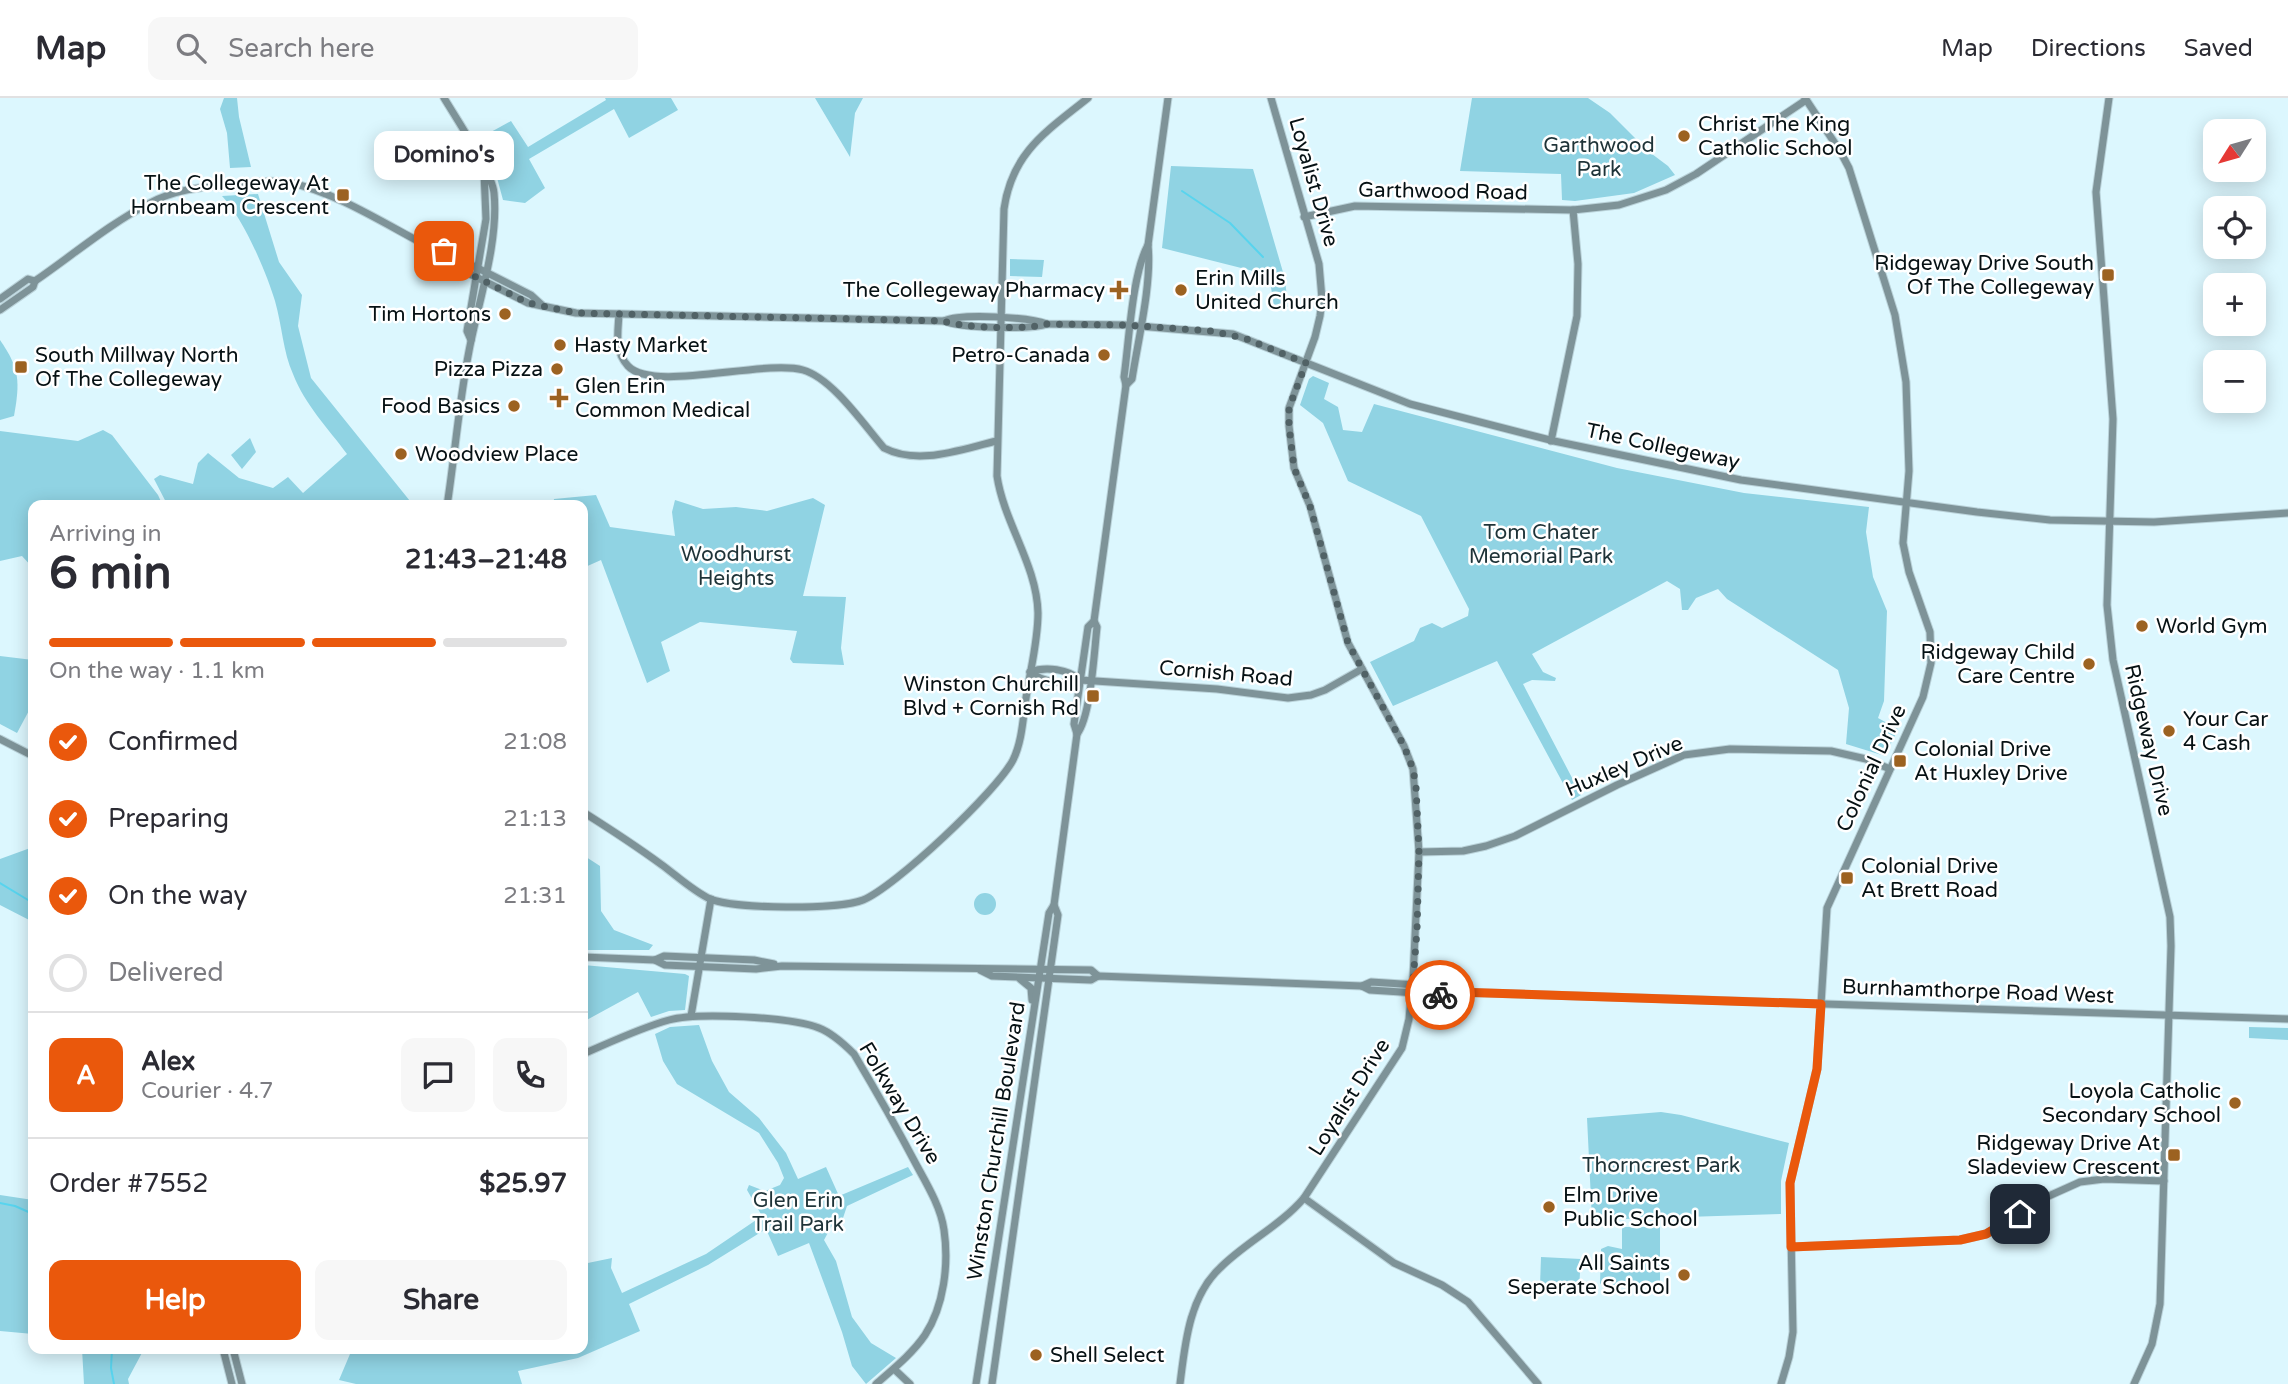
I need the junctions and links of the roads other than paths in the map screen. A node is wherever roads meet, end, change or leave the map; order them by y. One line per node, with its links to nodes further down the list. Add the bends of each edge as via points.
1 (444, 98): 7 (street)
2 (1088, 98): 21 (street, via 1031,146 1010,181 1003,219)
3 (1168, 98): 10 (street, Winston Churchill Boulevard)
4 (1271, 98): 9 (street, Loyalist Drive)
5 (2109, 98): 32 (street, Ridgeway Drive, via 2096,192 2113,419)
6 (1805, 99): 8 (street, Garthwood Road, via 1666,190 1619,205); 30 (street, Colonial Drive, via 1849,169 1895,314 1909,427)
7 (484, 169): 12 (street, via 485,219); 13 (street, via 494,192)
8 (1573, 210): 9 (street, Garthwood Road, via 1355,206); 28 (street, via 1578,304)
9 (1304, 217): 25 (street, Loyalist Drive, via 1320,264 1322,299)
10 (1148, 245): 22 (street, Winston Churchill Boulevard, via 1141,257); 23 (street, Winston Churchill Boulevard)
11 (433, 249): 12 (street, The Collegeway); 14 (street, The Collegeway, via 440,259); 15 (street, The Collegeway, via 301,186 270,182 207,186 149,203)
12 (477, 267): 13 (street, The Collegeway); 14 (street)
13 (486, 272): 16 (street); 18 (street, The Collegeway, via 531,295)
14 (475, 277): 16 (street, The Collegeway); 24 (street, via 467,331)
15 (35, 281): 17 (street, The Collegeway, via 28,279); 19 (street, The Collegeway)
16 (484, 281): 18 (street, The Collegeway); 24 (street)
17 (0, 299)
18 (542, 306): 20 (street, The Collegeway)
19 (0, 310)
20 (619, 314): 21 (street, The Collegeway, via 944,321 953,325); 27 (street, via 617,344 636,372 685,376 801,369 825,381 884,448 896,454 927,456)
21 (1000, 322): 22 (street, The Collegeway, via 1035,328 1047,324); 27 (street)
22 (1131, 325): 23 (street, The Collegeway); 26 (street, Winston Churchill Boulevard)
23 (1140, 326): 25 (street, The Collegeway, via 1233,334); 26 (street, Winston Churchill Boulevard, via 1132,379)
24 (471, 340): 29 (street)
25 (1306, 363): 28 (street, The Collegeway, via 1410,404); 34 (street, Loyalist Drive, via 1289,408 1294,468 1310,506 1345,635)
26 (1126, 385): 33 (street, Winston Churchill Boulevard)
27 (997, 441): 35 (street, via 1001,495 1038,612)
28 (1551, 441): 30 (street, The Collegeway, via 1741,480)
29 (448, 500)
30 (1905, 501): 32 (street, The Collegeway, via 2050,520); 41 (street, Colonial Drive, via 1904,553 1928,624 1931,663 1923,696)
31 (2288, 513): 32 (street, The Collegeway)
32 (2110, 521): 60 (street, Ridgeway Drive, via 2110,648 2170,917)
33 (1094, 621): 36 (street, Winston Churchill Boulevard, via 1088,627); 37 (street, Winston Churchill Boulevard)
34 (1362, 669): 37 (street, Cornish Road, via 1325,690 1288,698); 43 (street, Loyalist Drive, via 1413,769)
35 (1030, 672): 36 (street, Cornish Road, via 1039,668 1073,673); 44 (street, via 1019,741 1005,774 881,891 836,906)
36 (1080, 680): 37 (street, Cornish Road); 38 (street, Winston Churchill Boulevard, via 1074,724)
37 (1090, 681): 38 (street, Winston Churchill Boulevard, via 1083,726)
38 (1077, 734): 45 (street, Winston Churchill Boulevard)
39 (0, 740): 40 (street)
40 (28, 754)
41 (1890, 769): 43 (street, Huxley Drive, via 1831,751 1730,749 1684,755 1496,843 1463,851); 59 (street, Colonial Drive, via 1827,908)
42 (588, 815): 44 (street)
43 (1419, 852): 58 (street, Loyalist Drive)
44 (711, 900): 47 (street)
45 (1055, 905): 51 (street, Winston Churchill Boulevard, via 1049,913); 52 (street, Winston Churchill Boulevard, via 1058,915)
46 (588, 957): 48 (street, Burnhamthorpe Road West)
47 (701, 957): 48 (street, Burnhamthorpe Road West); 49 (street, Burnhamthorpe Road West); 50 (street)
48 (655, 960): 50 (street, Burnhamthorpe Road West)
49 (782, 966): 50 (street, Burnhamthorpe Road West); 53 (street, Burnhamthorpe Road West)
50 (699, 967): 61 (street)
51 (1041, 969): 52 (street, Burnhamthorpe Road West); 53 (street, Burnhamthorpe Road West); 56 (street, Winston Churchill Boulevard)
52 (1050, 969): 55 (street, Burnhamthorpe Road West, via 1091,970); 57 (street, Winston Churchill Boulevard)
53 (980, 970): 54 (street, Burnhamthorpe Road West)
54 (992, 976): 56 (street, Burnhamthorpe Road West); 63 (street, via 1030,986 1028,1027)
55 (1098, 976): 57 (street, Burnhamthorpe Road West); 58 (street, Burnhamthorpe Road West)
56 (1039, 978): 57 (street, Burnhamthorpe Road West); 63 (street, Winston Churchill Boulevard)
57 (1049, 978): 76 (street, Winston Churchill Boulevard)
58 (1412, 989): 59 (street, Burnhamthorpe Road West, via 1448,995); 66 (street, Loyalist Drive, via 1402,1048)
59 (1821, 1004): 60 (street, Burnhamthorpe Road West); 67 (street, Colonial Drive, via 1817,1069 1790,1183)
60 (2170, 1015): 62 (street, Burnhamthorpe Road West); 65 (street, Ridgeway Drive)
61 (691, 1016): 64 (street, Folkway Drive); 70 (street, Folkway Drive, via 788,1021 825,1030 853,1054 900,1131 940,1213 946,1268 940,1300 926,1333)
62 (2288, 1019)
63 (1032, 1030): 75 (street, Winston Churchill Boulevard)
64 (588, 1052)
65 (2164, 1181): 67 (street, via 2080,1182 2031,1204 1986,1234 1960,1240); 80 (street, Ridgeway Drive, via 2158,1320 2148,1357)
66 (1304, 1198): 77 (street, Loyalist Drive, via 1208,1282 1189,1322); 78 (street, via 1394,1263 1462,1298)
67 (1791, 1247): 79 (street, Colonial Drive, via 1793,1332)
68 (224, 1354): 71 (street)
69 (234, 1354): 72 (street)
70 (894, 1368): 73 (street, Folkway Drive); 74 (street)
71 (232, 1384)
72 (242, 1384)
73 (876, 1384)
74 (910, 1384)
75 (976, 1384)
76 (992, 1384)
77 (1180, 1384)
78 (1538, 1384)
79 (1781, 1384)
80 (2134, 1384)

